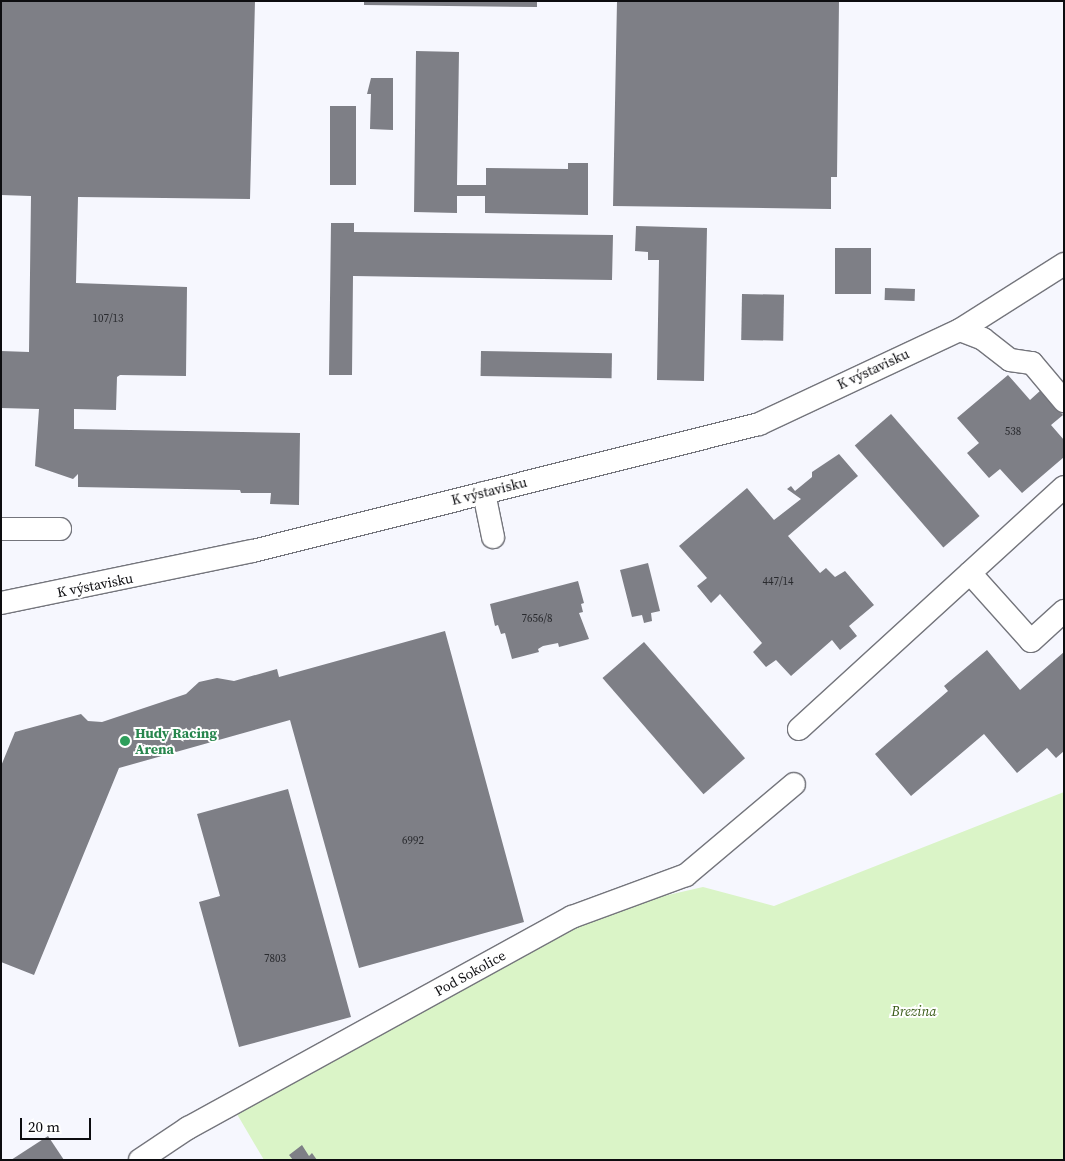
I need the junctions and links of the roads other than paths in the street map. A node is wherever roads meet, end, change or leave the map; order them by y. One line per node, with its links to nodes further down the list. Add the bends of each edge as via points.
1 (1064, 264): 2 (street, K výstavisku)
2 (960, 330): 3 (street, via 984,339 1010,360 1032,363); 5 (street, K výstavisku, via 759,424)
3 (1064, 400)
4 (1064, 487): 9 (street)
5 (484, 493): 8 (street); 10 (street, K výstavisku, via 253,551)
6 (1, 528): 7 (street)
7 (60, 529)
8 (493, 537)
9 (970, 573): 11 (street, via 1031,641); 12 (street)
10 (1, 603)
11 (1064, 611)
12 (799, 729)
13 (794, 784): 14 (street, Pod Sokolice, via 686,875 572,916 188,1128)
14 (140, 1160)

